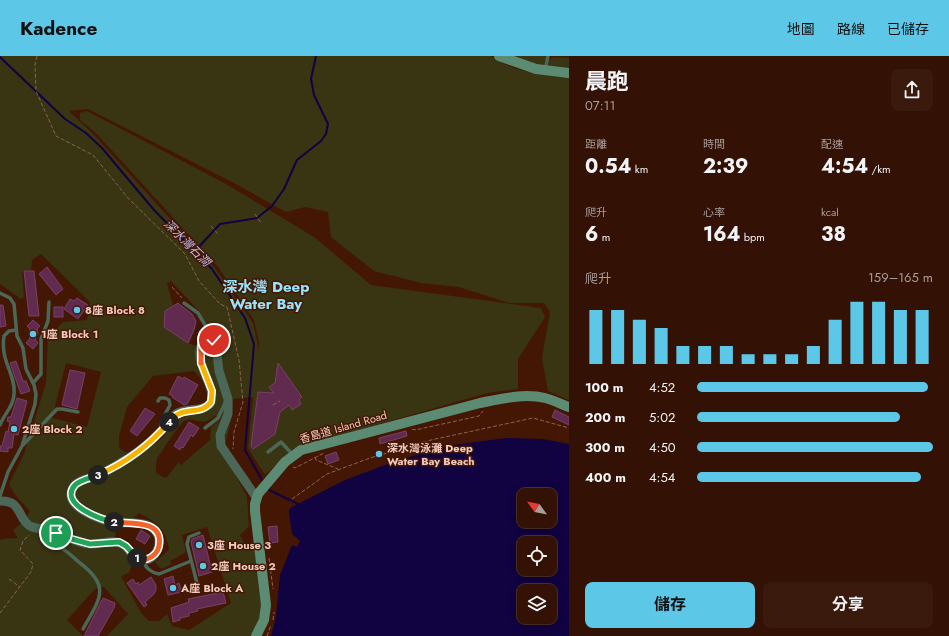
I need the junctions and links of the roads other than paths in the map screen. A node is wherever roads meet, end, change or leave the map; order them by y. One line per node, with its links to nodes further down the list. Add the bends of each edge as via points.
1 (499, 56): 3 (main road)
2 (548, 56): 3 (lane)
3 (545, 71): 4 (main road)
4 (569, 73)
5 (0, 293): 8 (lane, via 10,298 14,304)
6 (49, 302): 10 (lane, via 48,320 42,339 41,371)
7 (184, 303): 9 (lane, via 199,315)
8 (16, 330): 10 (lane, via 24,352 26,369); 15 (lane, via 8,331 4,336 3,356 13,382 14,394)
9 (214, 343): 11 (street, via 219,372); 17 (street, via 208,340 204,342 200,352 202,366 212,391 211,402 202,409 177,414)
10 (33, 383): 18 (lane, via 36,399)
11 (228, 399): 16 (lane, via 218,418); 22 (street, via 228,414 220,435 221,446)
12 (158, 401): 17 (lane, via 165,398 170,404)
13 (569, 407): 20 (main road, 香島道 Island Road, via 545,398 502,398 313,447)
14 (78, 412): 18 (lane, via 57,409)
15 (0, 425)
16 (205, 428)
17 (161, 431): 26 (street, via 141,450 118,465 77,483 71,492 76,506 104,520 152,527 157,534 159,546 153,556)
18 (22, 446): 21 (lane, via 8,472)
19 (268, 452): 20 (lane, via 282,442)
20 (293, 455): 22 (main road, 香島道 Island Road, via 268,480)
21 (0, 496)
22 (256, 497): 30 (main road, via 255,511 266,605 263,624)
23 (0, 501): 24 (street, via 10,502 16,506 27,524)
24 (40, 529): 26 (street, via 90,544 119,542 135,557); 29 (lane, via 47,543 63,549 92,572 97,580 99,598)
25 (199, 533): 27 (lane, via 189,537 187,541)
26 (144, 560): 27 (lane, via 146,566 159,574)
27 (191, 561): 28 (lane)
28 (198, 588)
29 (82, 629)
30 (256, 636)

